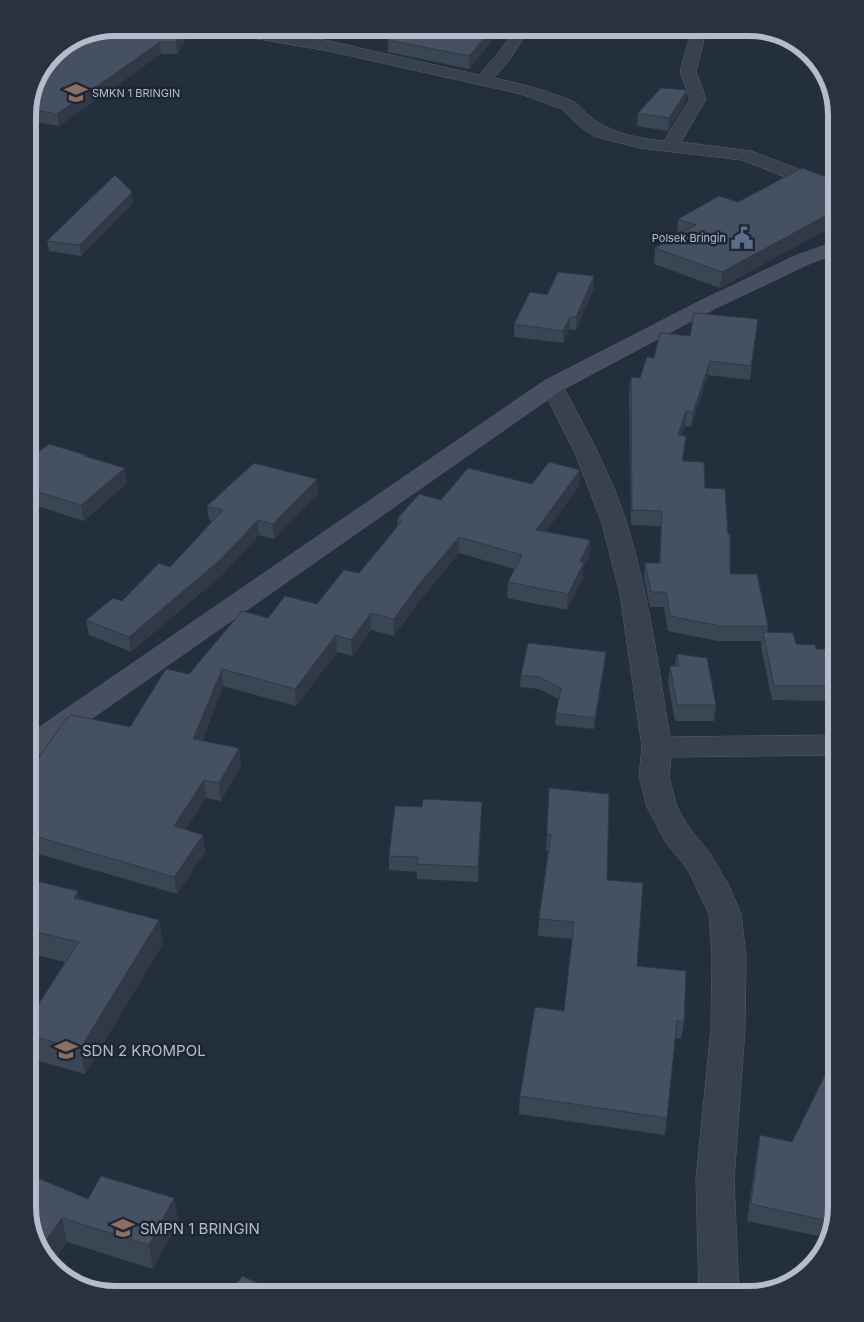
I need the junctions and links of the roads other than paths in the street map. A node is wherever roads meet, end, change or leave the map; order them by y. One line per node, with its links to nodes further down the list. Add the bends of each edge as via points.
1 (270, 36): 4 (street)
2 (518, 36): 4 (street)
3 (698, 36): 5 (street, via 688,72 698,99)
4 (484, 79): 5 (street, via 568,105 600,132 639,143)
5 (670, 146): 6 (street, via 745,155)
6 (828, 187)
7 (828, 251): 8 (street, via 709,304)
8 (552, 386): 9 (street); 11 (street, via 587,453 614,522 633,594)
9 (36, 743)
10 (828, 745): 11 (street)
11 (657, 747): 12 (street, via 654,777 662,807 676,833 709,878 725,914 729,956 728,1029 715,1180)
12 (719, 1286)

